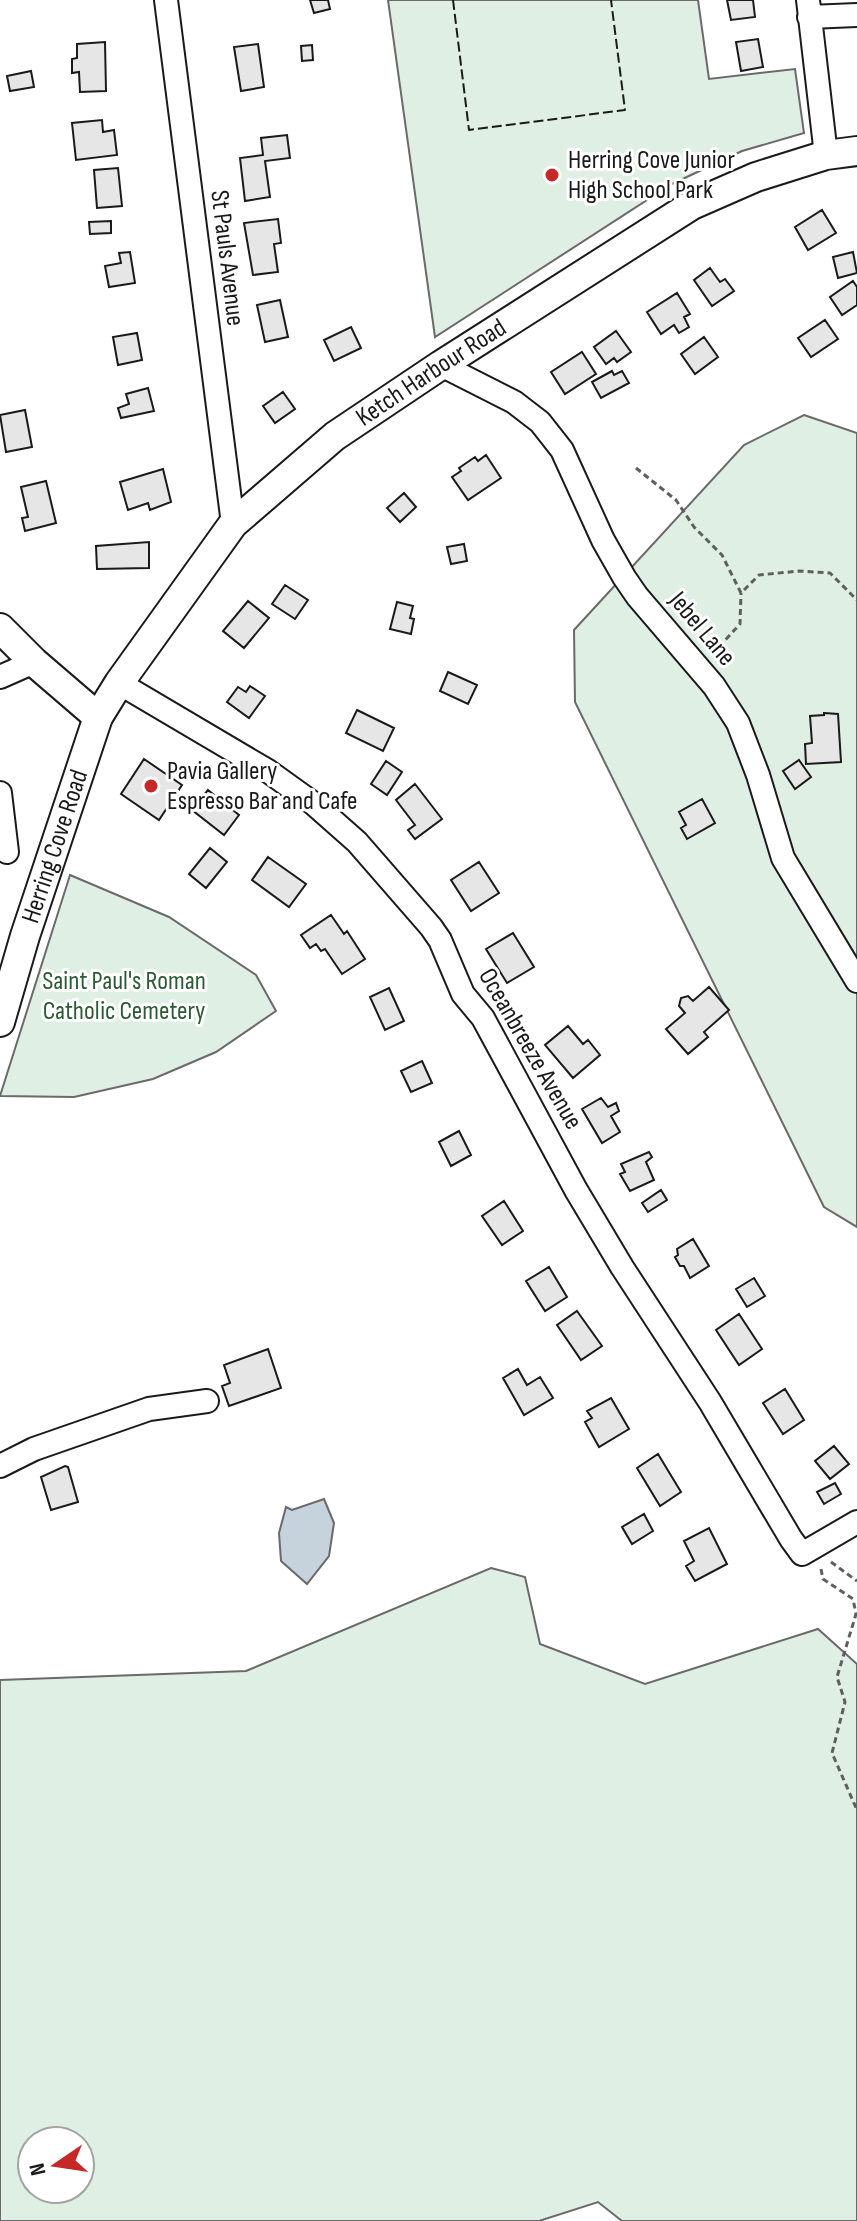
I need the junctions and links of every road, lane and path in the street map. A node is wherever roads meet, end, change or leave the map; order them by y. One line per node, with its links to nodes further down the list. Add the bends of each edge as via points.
1 (166, 0): 8 (street, St Pauls Avenue)
2 (808, 9): 3 (street); 5 (street)
3 (857, 15)
4 (857, 151): 5 (main road, Ketch Harbour Road)
5 (826, 155): 6 (main road, Ketch Harbour Road, via 692,205)
6 (441, 365): 8 (main road, Ketch Harbour Road, via 335,436); 12 (street, Jebel Lane, via 514,402 552,435 624,577)
7 (636, 468): 9 (path, via 676,500 722,555)
8 (233, 524): 15 (main road, Ketch Harbour Road)
9 (741, 593): 10 (path, via 759,575 799,571 830,573); 12 (path, via 740,624 717,649)
10 (857, 600)
11 (0, 628): 13 (main road)
12 (683, 648): 19 (street, Jebel Lane, via 738,723 783,858)
13 (34, 662): 14 (street); 16 (main road)
14 (0, 677)
15 (119, 683): 16 (main road, Ketch Harbour Road); 23 (street, Oceanbreeze Avenue, via 268,771 357,842 440,940 463,994 483,1018 576,1190 802,1554)
16 (98, 717): 20 (main road, Herring Cove Road)
17 (0, 793): 18 (street)
18 (7, 852)
19 (857, 981)
20 (0, 1022)
21 (207, 1401): 22 (street, via 149,1409)
22 (0, 1466)
23 (857, 1522)
24 (826, 1560): 26 (path)
25 (820, 1568): 27 (path, via 823,1579 853,1599 856,1614 837,1677 845,1702 832,1753)
26 (857, 1581)
27 (857, 1810)

